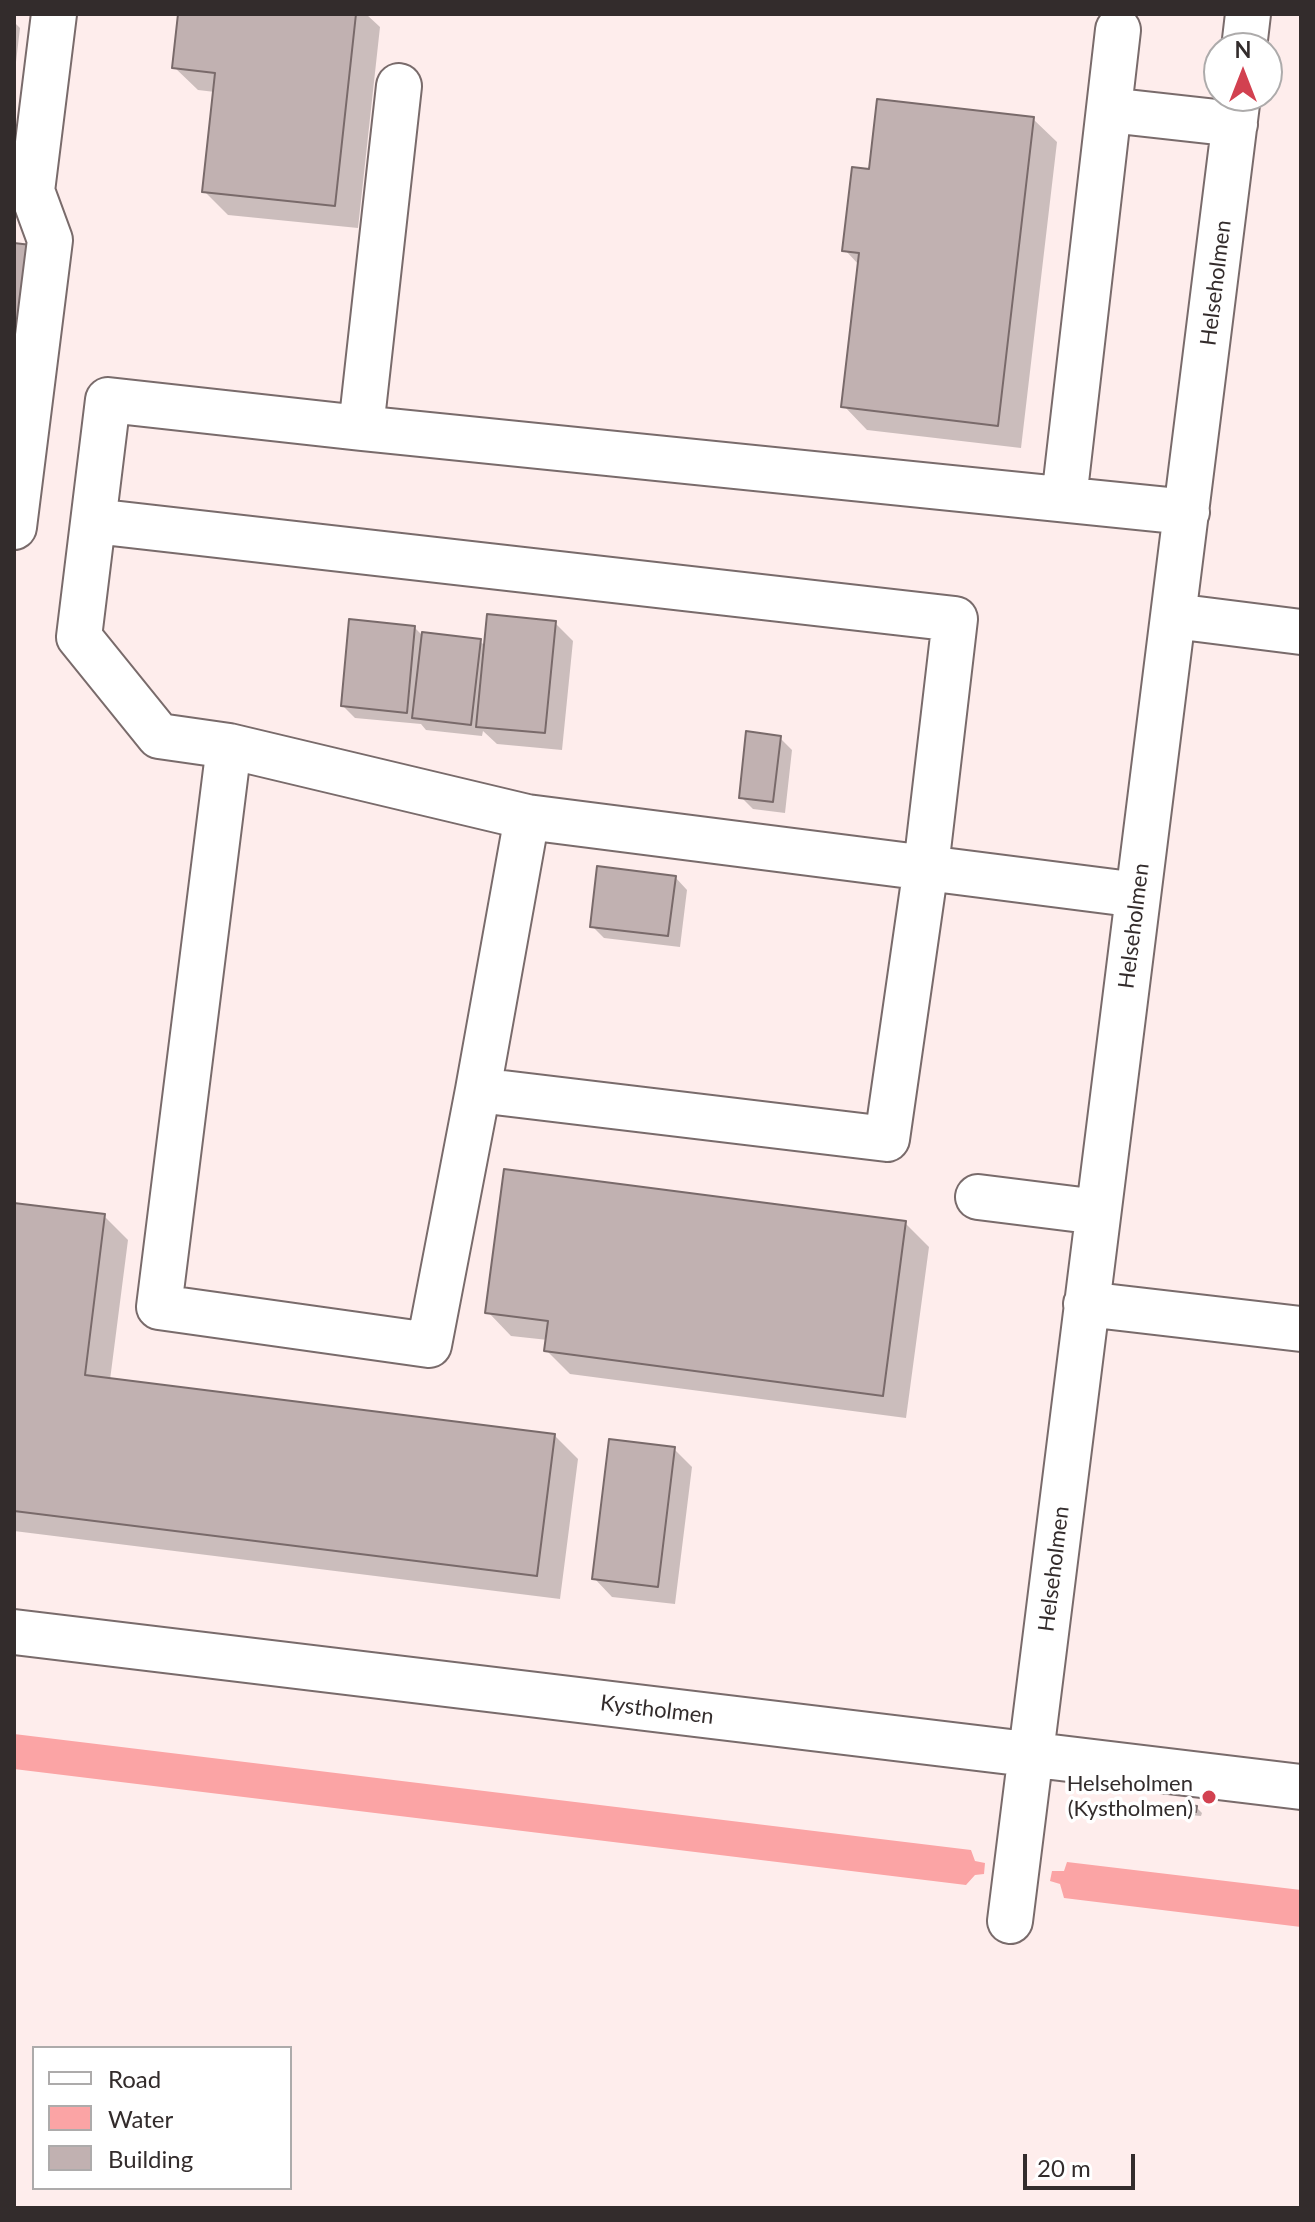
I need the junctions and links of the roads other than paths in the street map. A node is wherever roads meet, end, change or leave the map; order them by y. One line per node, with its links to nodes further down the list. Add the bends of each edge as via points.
1 (54, 14): 11 (street, via 32,191 50,240)
2 (1118, 30): 4 (street)
3 (399, 86): 7 (street)
4 (1109, 110): 5 (street); 8 (street)
5 (1203, 110)
6 (1237, 112): 9 (street, Helseholmen)
7 (361, 428): 8 (street); 10 (street, via 108,400)
8 (1064, 499): 9 (street)
9 (1187, 512): 12 (street, Helseholmen)
10 (94, 521): 14 (street, via 79,637 159,736); 16 (street, via 955,619)
11 (14, 527)
12 (1174, 616): 13 (street); 17 (street, Helseholmen)
13 (1301, 632)
14 (229, 746): 15 (street); 18 (street, via 159,1307 429,1345)
15 (527, 817): 16 (street); 18 (street)
16 (926, 867): 17 (street); 18 (street, via 887,1139)
17 (1138, 895): 20 (street, Helseholmen)
18 (478, 1090)
19 (978, 1197): 20 (street)
20 (1098, 1212): 21 (street, Helseholmen)
21 (1086, 1304): 22 (street); 24 (street, Helseholmen)
22 (1301, 1329)
23 (14, 1632): 24 (street, Kystholmen)
24 (1031, 1755): 25 (street, Kystholmen); 26 (street, Helseholmen)
25 (1301, 1787)
26 (1010, 1921)

